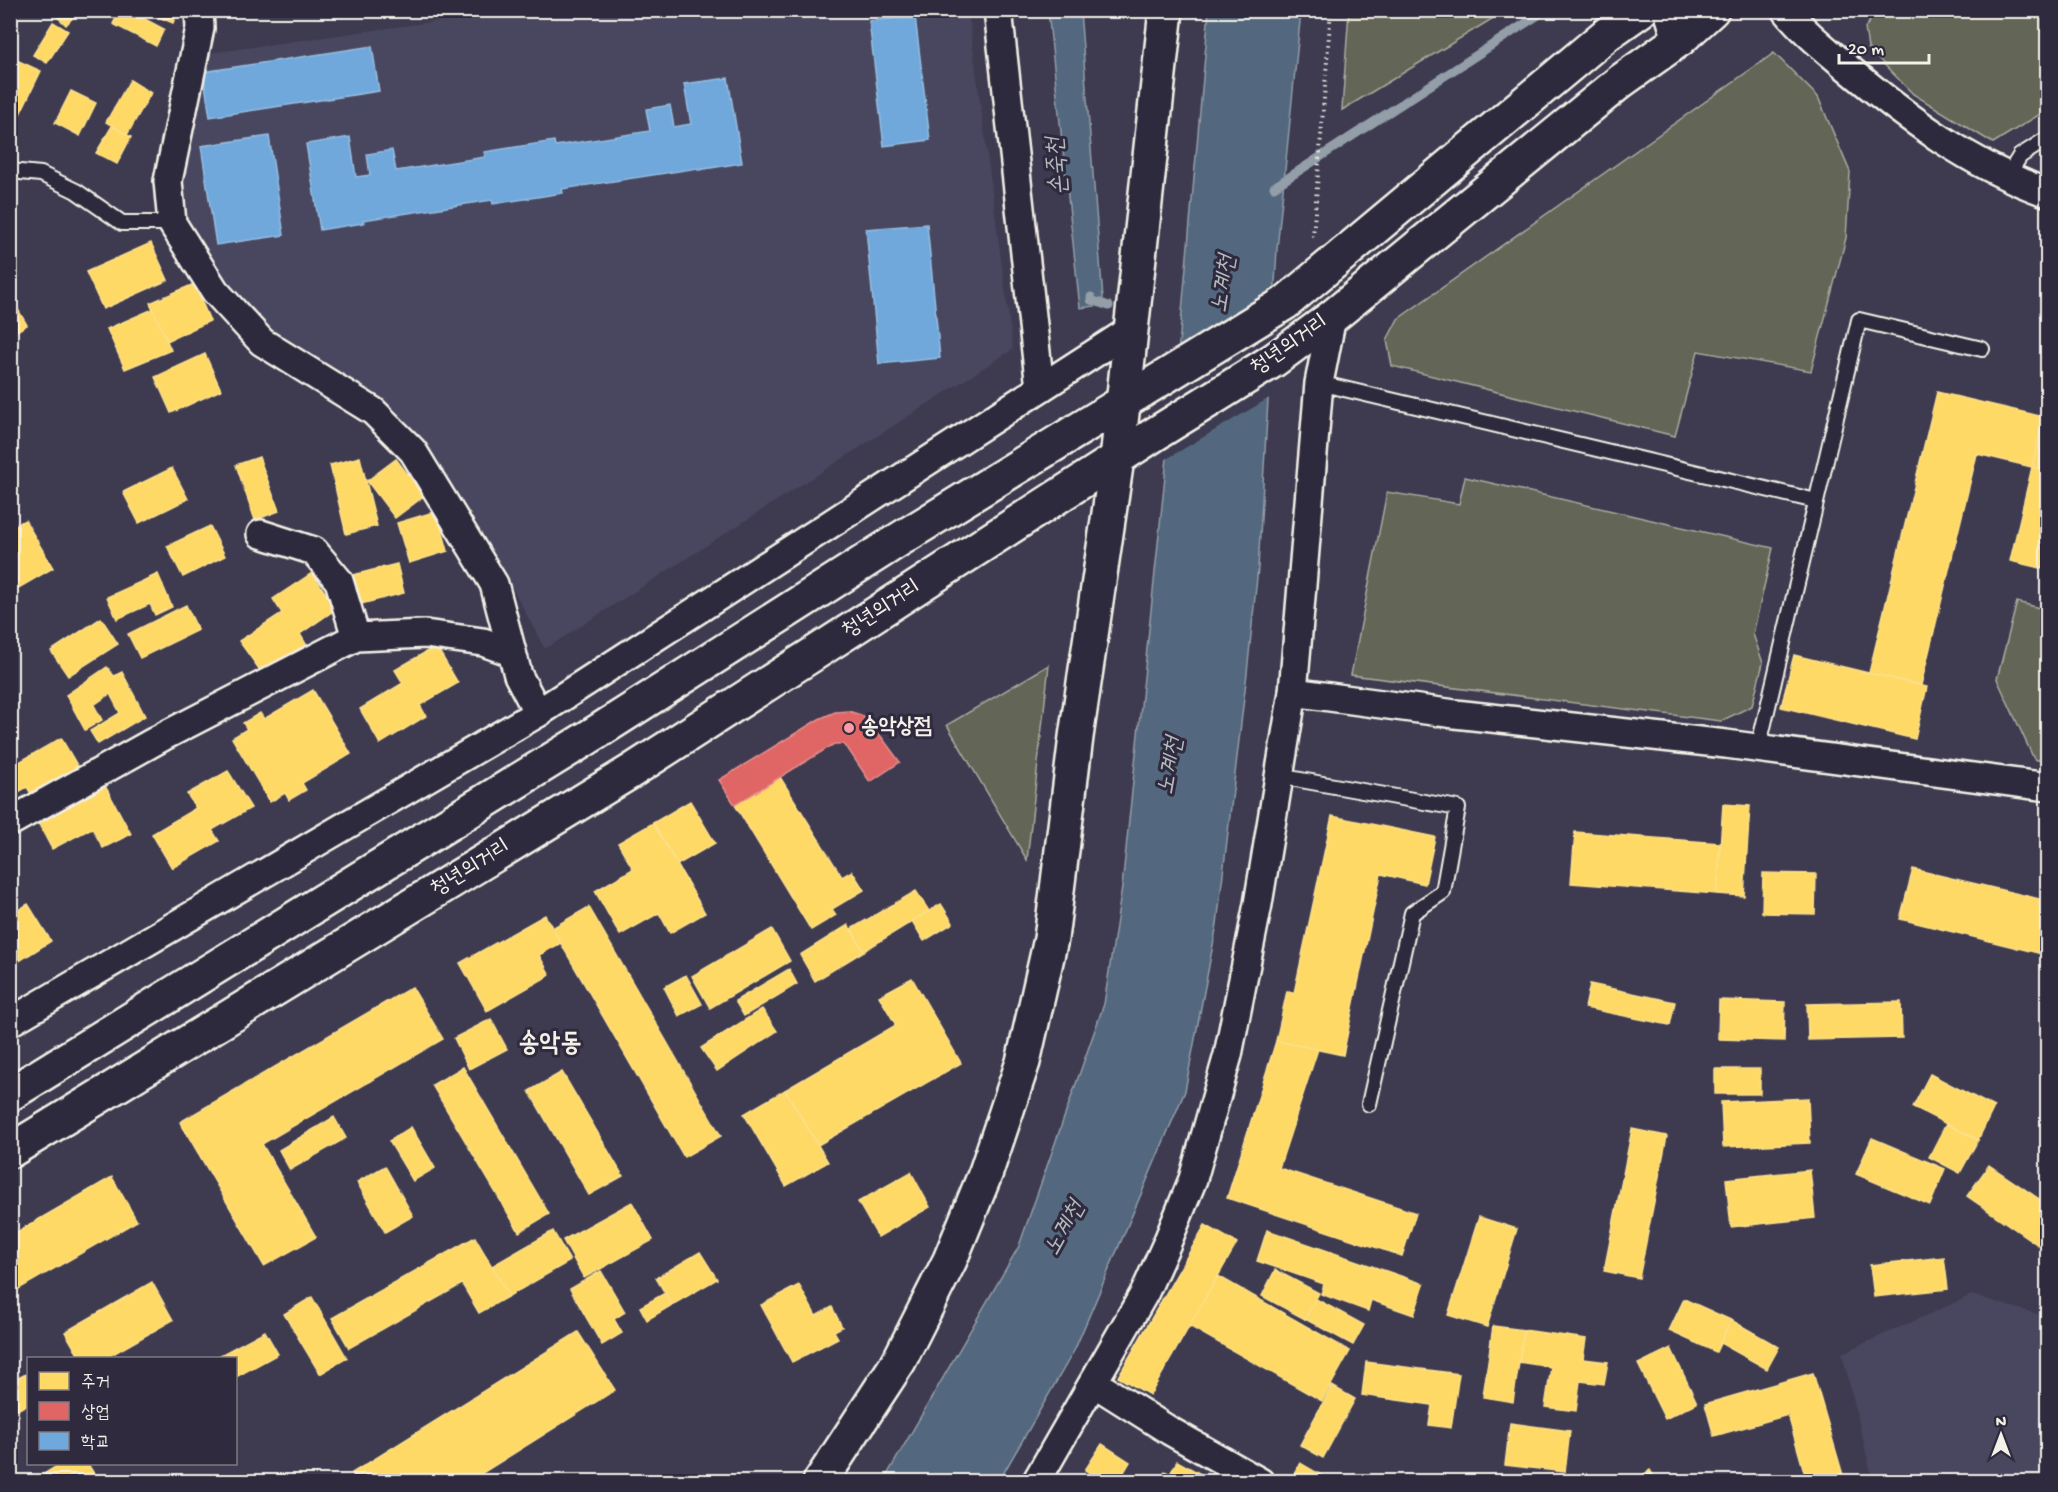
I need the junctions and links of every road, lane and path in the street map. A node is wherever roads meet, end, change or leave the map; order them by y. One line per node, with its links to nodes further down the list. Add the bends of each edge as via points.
1 (199, 10): 15 (street, via 200,28 168,181)
2 (998, 10): 21 (street)
3 (1166, 10): 18 (main road)
4 (1331, 10): 16 (path, via 1318,174)
5 (1641, 10): 8 (main road, 청년의거리)
6 (1712, 10): 9 (main road, 청년의거리)
7 (1786, 10): 13 (street, via 1799,27 1869,86 1958,150)
8 (1603, 22): 10 (main road); 16 (main road, 청년의거리)
9 (1676, 25): 10 (main road, 청년의거리)
10 (1621, 81): 17 (main road, 청년의거리)
11 (2048, 138): 13 (lane, via 2020,156)
12 (10, 171): 15 (lane, via 41,174 76,191 122,223)
13 (2007, 177): 14 (street)
14 (2048, 193)
15 (172, 223): 27 (street, via 215,291 262,342 374,411 412,451 494,584)
16 (1297, 293): 22 (main road, 청년의거리)
17 (1332, 317): 20 (street); 23 (main road, 청년의거리, via 1274,360)
18 (1132, 329): 21 (street); 22 (main road)
19 (1982, 349): 24 (lane, via 1859,320)
20 (1319, 383): 24 (lane); 28 (street)
21 (1040, 388): 29 (street)
22 (1122, 405): 23 (main road); 35 (main road, 청년의거리, via 900,539 587,738)
23 (1117, 459): 37 (main road, 청년의거리, via 630,772); 39 (main road, via 1051,939 1023,1062 986,1172 950,1260 898,1361)
24 (1816, 501): 30 (lane)
25 (261, 534): 26 (street, via 314,551 339,581)
26 (356, 637): 27 (street, via 425,634 483,642); 33 (street, via 166,735)
27 (512, 652): 29 (street, via 518,675)
28 (1293, 692): 30 (street); 31 (street)
29 (538, 713): 34 (street)
30 (1758, 749): 32 (street)
31 (1278, 776): 36 (lane, via 1458,808 1443,892 1412,914); 38 (street, via 1228,1055 1192,1179 1145,1292)
32 (2048, 787)
33 (10, 822)
34 (10, 1022)
35 (10, 1094)
36 (1369, 1104)
37 (10, 1151)
38 (1094, 1383): 40 (street); 41 (street)
39 (820, 1482)
40 (1036, 1482)
41 (1260, 1482)

